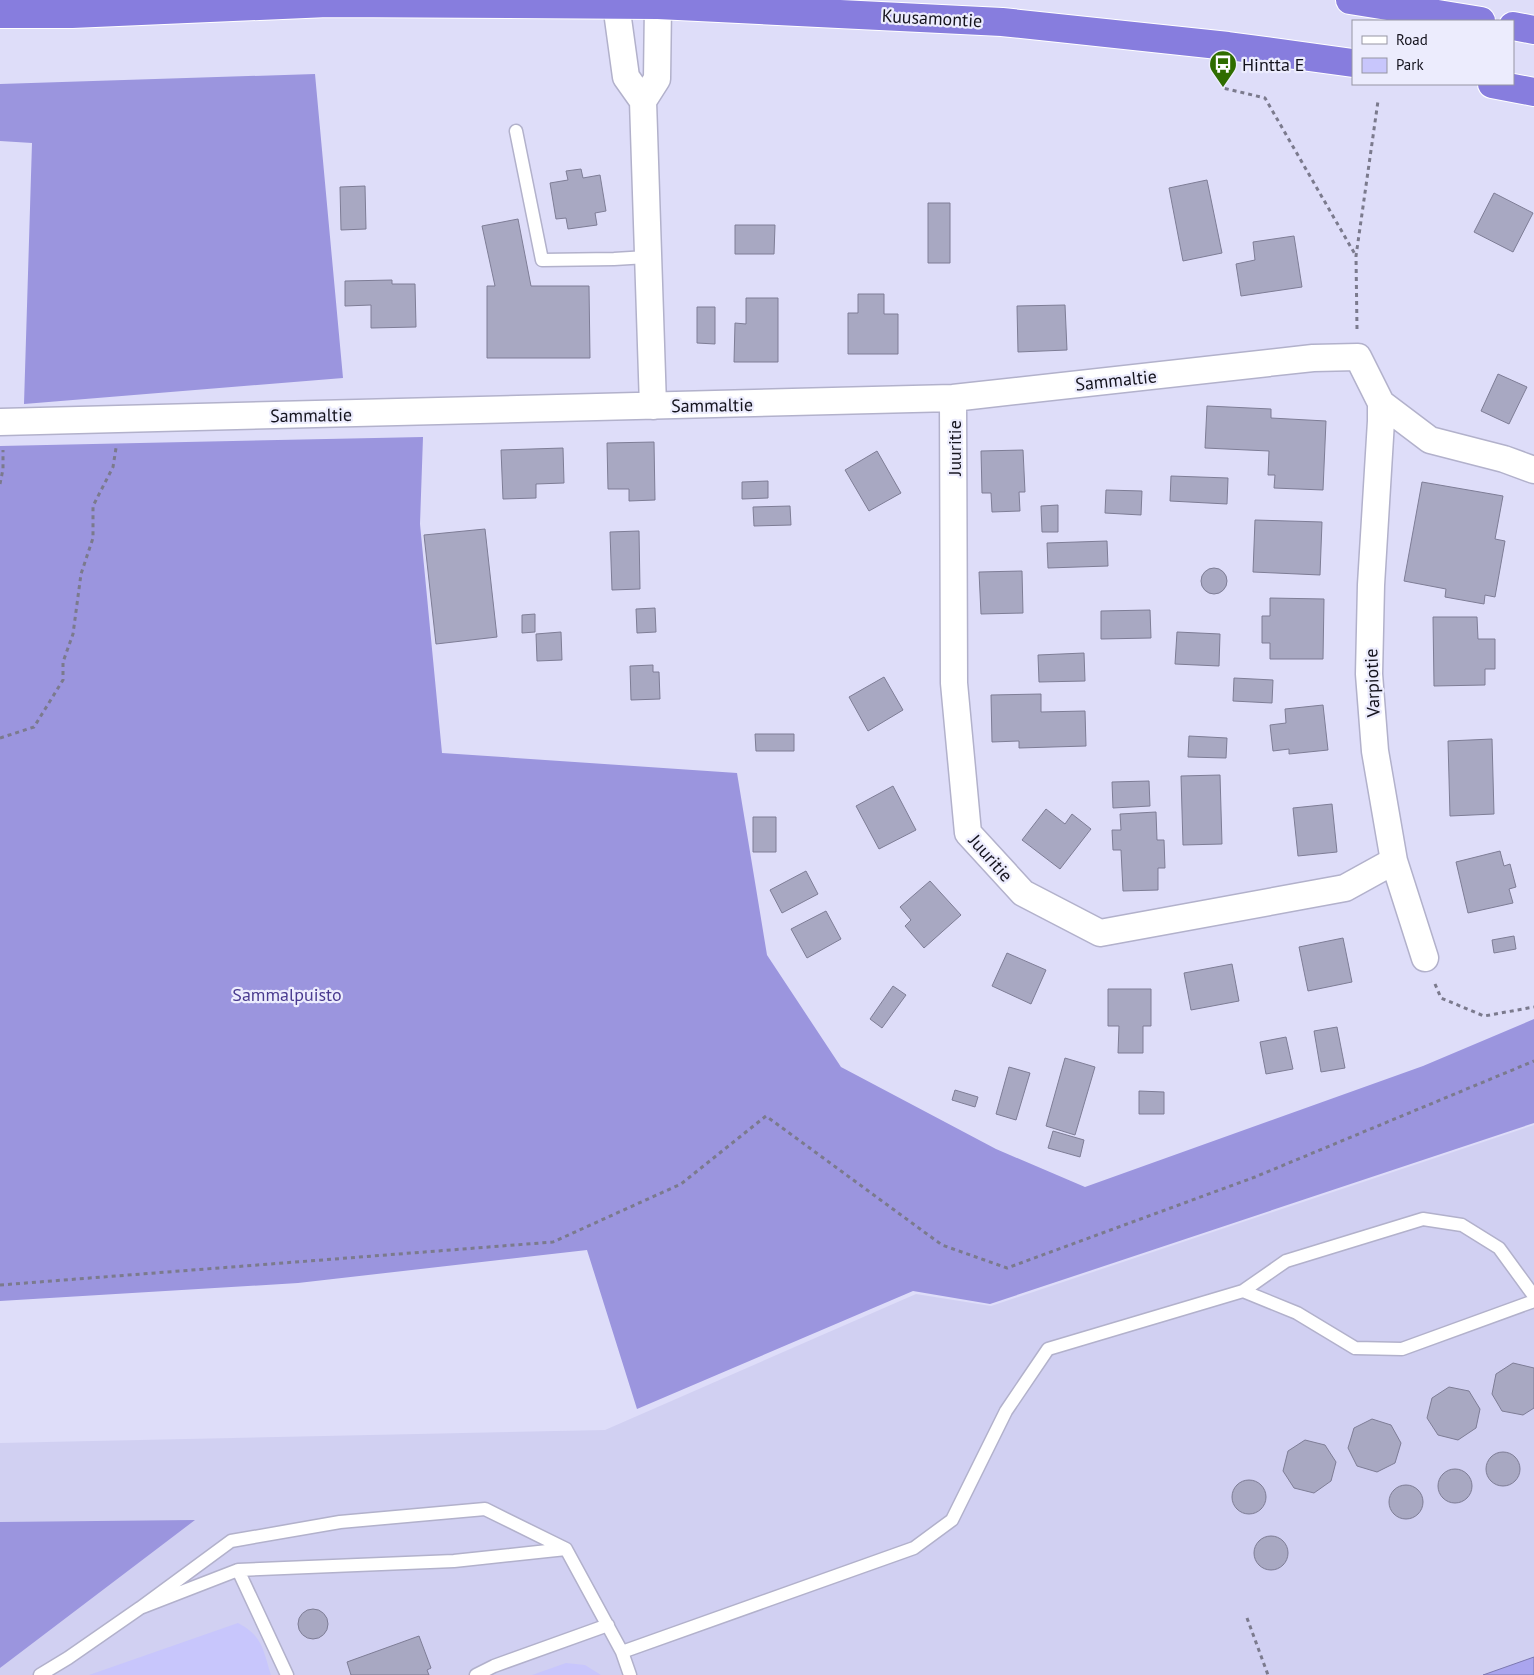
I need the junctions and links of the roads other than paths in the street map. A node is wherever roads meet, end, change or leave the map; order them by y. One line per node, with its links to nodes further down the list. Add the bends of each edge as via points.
1 (1350, 0): 5 (highway)
2 (616, 4): 3 (highway, Kuusamontie); 4 (highway, Kuusamontie, via 328,3); 11 (street, via 626,77)
3 (658, 5): 8 (highway, Kuusamontie, via 1002,22); 11 (street, via 657,79)
4 (0, 14)
5 (1475, 20)
6 (1514, 26): 7 (highway)
7 (1534, 30)
8 (1352, 63)
9 (1497, 85): 10 (highway)
10 (1534, 92)
11 (643, 101): 13 (street, Sammaltie)
12 (516, 131): 13 (lane, via 542,260)
13 (647, 257): 16 (street, Sammaltie)
14 (953, 398): 15 (street, Sammaltie, via 1313,358 1358,357); 16 (street, Sammaltie); 19 (street, Juuritie, via 954,684 968,833 1023,893 1100,933 1345,888)
15 (1381, 403): 18 (street, via 1430,440); 19 (street, Varpiotie, via 1371,584 1370,674 1375,751)
16 (653, 406): 17 (street, Sammaltie)
17 (0, 422)
18 (1534, 470)
19 (1394, 861): 20 (street, Varpiotie)
20 (1425, 958)
21 (1243, 1291): 22 (lane, via 1286,1260 1423,1219 1462,1225 1499,1248); 23 (lane, via 1297,1313 1355,1348 1402,1349); 28 (lane, via 1048,1349 1006,1411 952,1520 914,1548)
22 (1534, 1296)
23 (1534, 1301)
24 (566, 1549): 25 (lane, via 454,1560); 26 (lane, via 485,1509 340,1522 231,1541); 27 (lane)
25 (238, 1570): 26 (lane); 30 (lane)
26 (140, 1608): 29 (lane)
27 (608, 1625): 28 (lane); 31 (lane)
28 (622, 1652): 32 (lane)
29 (40, 1675)
30 (287, 1675)
31 (476, 1675)
32 (630, 1675)

